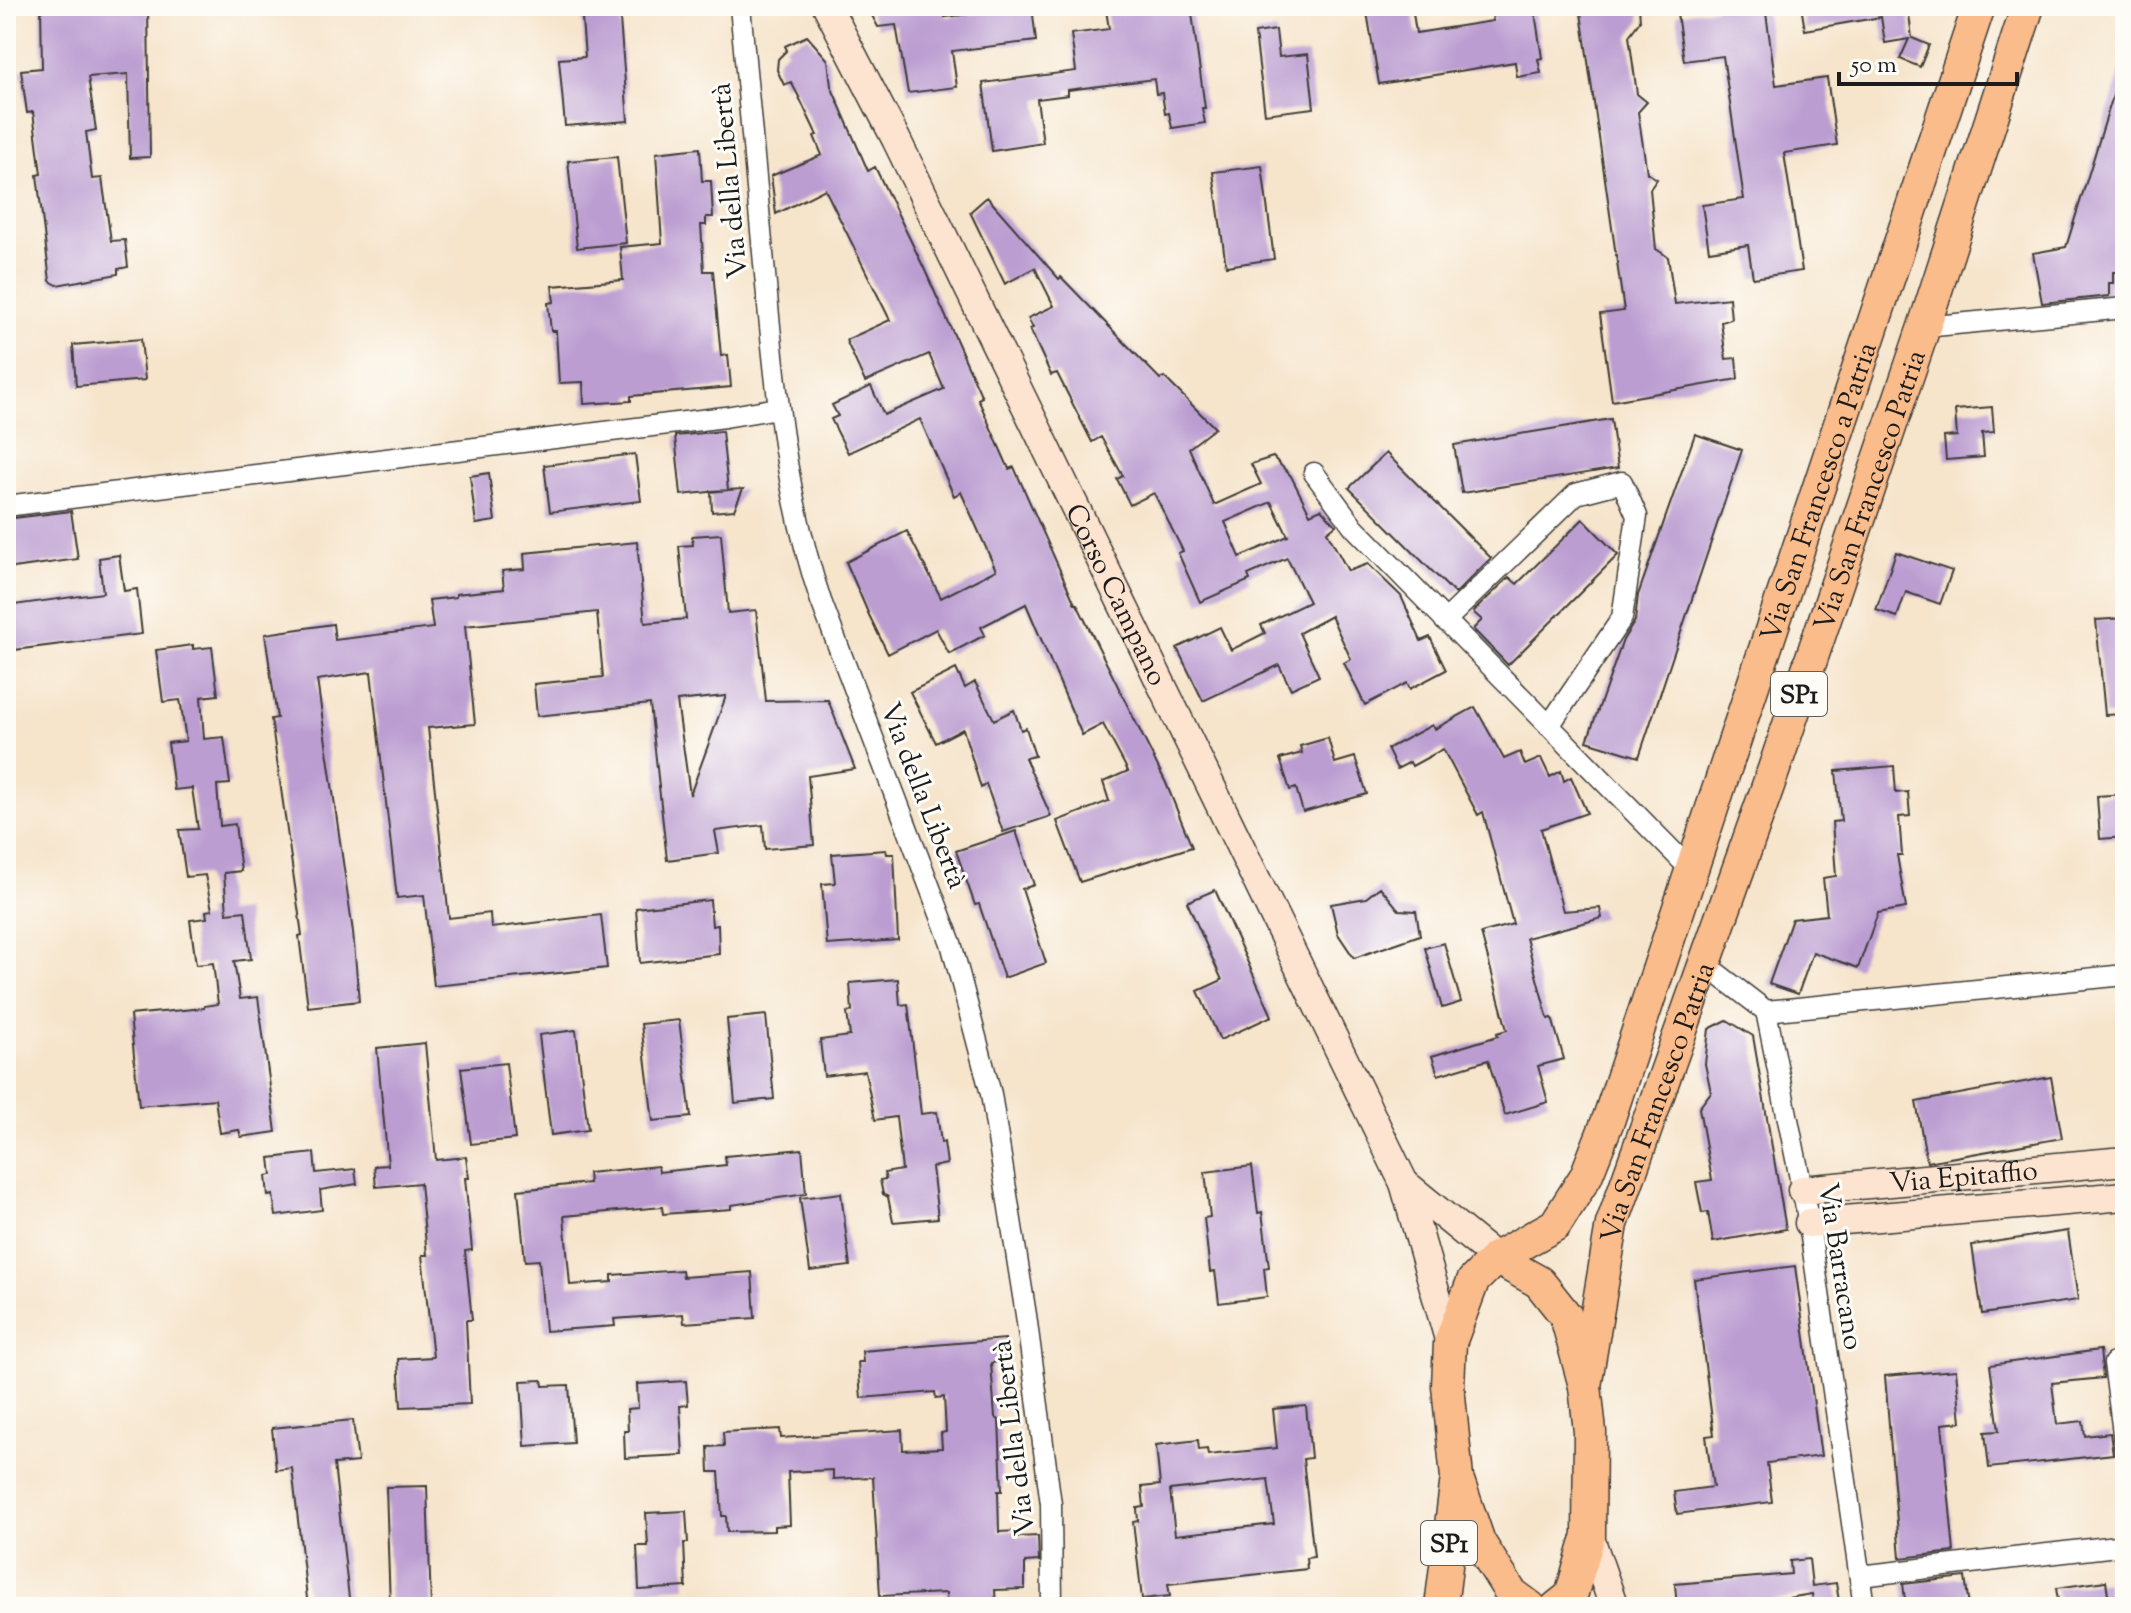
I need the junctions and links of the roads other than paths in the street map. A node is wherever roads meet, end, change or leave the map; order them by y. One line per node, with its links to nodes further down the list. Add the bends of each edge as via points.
1 (740, 6): 7 (street, Via della Libertà)
2 (827, 6): 17 (main road, Corso Campano)
3 (1979, 6): 12 (main road, Via San Francesco a Patria / SP1)
4 (2028, 6): 6 (main road, Via San Francesco Patria / SP1)
5 (2125, 308): 6 (street)
6 (1924, 327): 13 (main road, Via San Francesco Patria / SP1)
7 (778, 408): 9 (street); 30 (street, Via della Libertà, via 806,557 951,943 991,1094 1051,1504)
8 (1314, 473): 10 (street, via 1354,527)
9 (6, 506)
10 (1445, 621): 11 (street); 11 (street, via 1576,494 1622,482 1637,516 1622,618)
11 (1549, 726): 12 (street)
12 (1692, 871): 21 (main road, Via San Francesco a Patria / SP1, via 1586,1176 1555,1225)
13 (1706, 965): 15 (street); 24 (main road, Via San Francesco Patria / SP1, via 1612,1224)
14 (2125, 975): 15 (street)
15 (1766, 1011): 18 (street, Via Barracano)
16 (2125, 1161): 18 (main road, Via Epitaffio)
17 (1404, 1183): 21 (main road); 22 (main road)
18 (1802, 1190): 20 (street, Via Barracano)
19 (2125, 1196): 20 (main road, Via Epitaffio)
20 (1809, 1223): 29 (street, Via Barracano)
21 (1496, 1258): 22 (main road, via 1473,1281); 24 (main road, via 1539,1282 1566,1316)
22 (1450, 1343): 26 (main road, via 1448,1386)
23 (2114, 1363): 25 (street)
24 (1585, 1386): 27 (main road)
25 (2125, 1449)
26 (1457, 1478): 31 (main road, SP1); 32 (main road, via 1479,1542 1511,1593)
27 (1589, 1535): 33 (main road, via 1571,1596); 34 (main road)
28 (2125, 1545): 29 (street)
29 (1860, 1576): 35 (street, Via Barracano)
30 (1052, 1607)
31 (1441, 1607)
32 (1530, 1607)
33 (1557, 1607)
34 (1614, 1607)
35 (1864, 1607)

